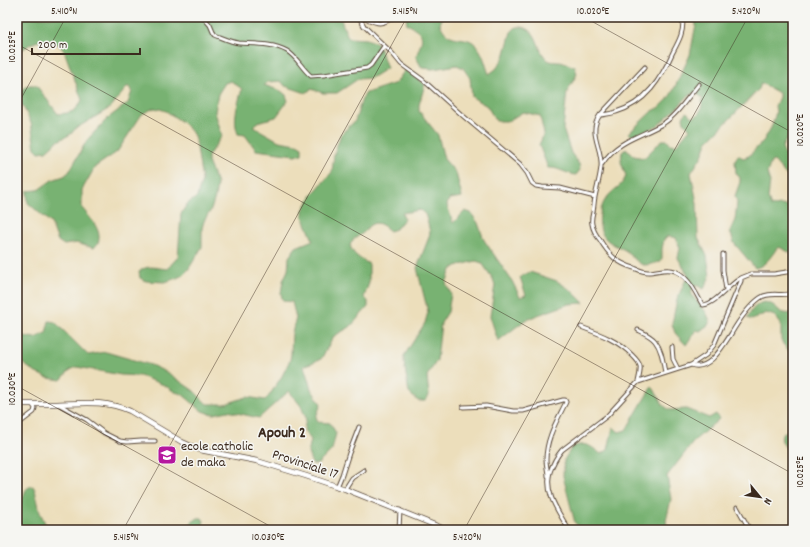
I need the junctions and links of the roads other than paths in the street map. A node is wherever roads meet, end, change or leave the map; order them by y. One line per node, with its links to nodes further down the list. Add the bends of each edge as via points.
1 (203, 17): 6 (street, via 215,35 237,43 255,43 285,50 311,76 367,68)
2 (359, 17): 6 (street, via 364,26)
3 (363, 17): 4 (street, via 378,24)
4 (394, 17)
5 (682, 17): 9 (street, via 683,26 679,40 655,86 627,108)
6 (384, 46): 11 (street, via 403,66 423,80 520,164 533,184)
7 (645, 67): 9 (street)
8 (699, 84): 10 (street, via 669,119 618,148)
9 (600, 115): 10 (street, via 595,128)
10 (602, 164): 11 (street)
11 (595, 197): 15 (street, via 593,228 616,260 644,272 675,271 691,285 703,305)
12 (723, 254): 15 (street)
13 (793, 271): 14 (street, via 751,274)
14 (741, 278): 15 (street); 20 (street, via 714,345 706,355)
15 (726, 290)
16 (793, 293): 20 (street, via 764,296 743,317 713,358 698,366)
17 (581, 327): 23 (street, via 606,336 630,354 640,367)
18 (638, 330): 22 (street, via 657,344 663,358)
19 (672, 347): 21 (street, via 673,359)
20 (691, 365): 21 (street)
21 (678, 369): 22 (street)
22 (665, 373): 23 (street)
23 (638, 382): 32 (street, via 606,416 562,450 554,461)
24 (17, 404): 25 (main road, Provinciale 17)
25 (32, 404): 26 (main road, Provinciale 17); 28 (street, via 34,412)
26 (58, 404): 30 (street, via 120,441); 33 (main road, Provinciale 17, via 100,403 122,408 200,450 257,461)
27 (463, 406): 32 (street, via 523,411 565,400 547,448)
28 (17, 425)
29 (360, 427): 33 (street)
30 (155, 441)
31 (364, 470): 34 (street, via 352,478)
32 (548, 478): 39 (street, via 551,496)
33 (337, 486): 34 (main road, Provinciale 17)
34 (345, 489): 36 (main road, Provinciale 17)
35 (737, 507): 40 (street)
36 (400, 510): 37 (street); 38 (main road, Provinciale 17)
37 (399, 530)
38 (446, 530)
39 (569, 530)
40 (750, 530)

